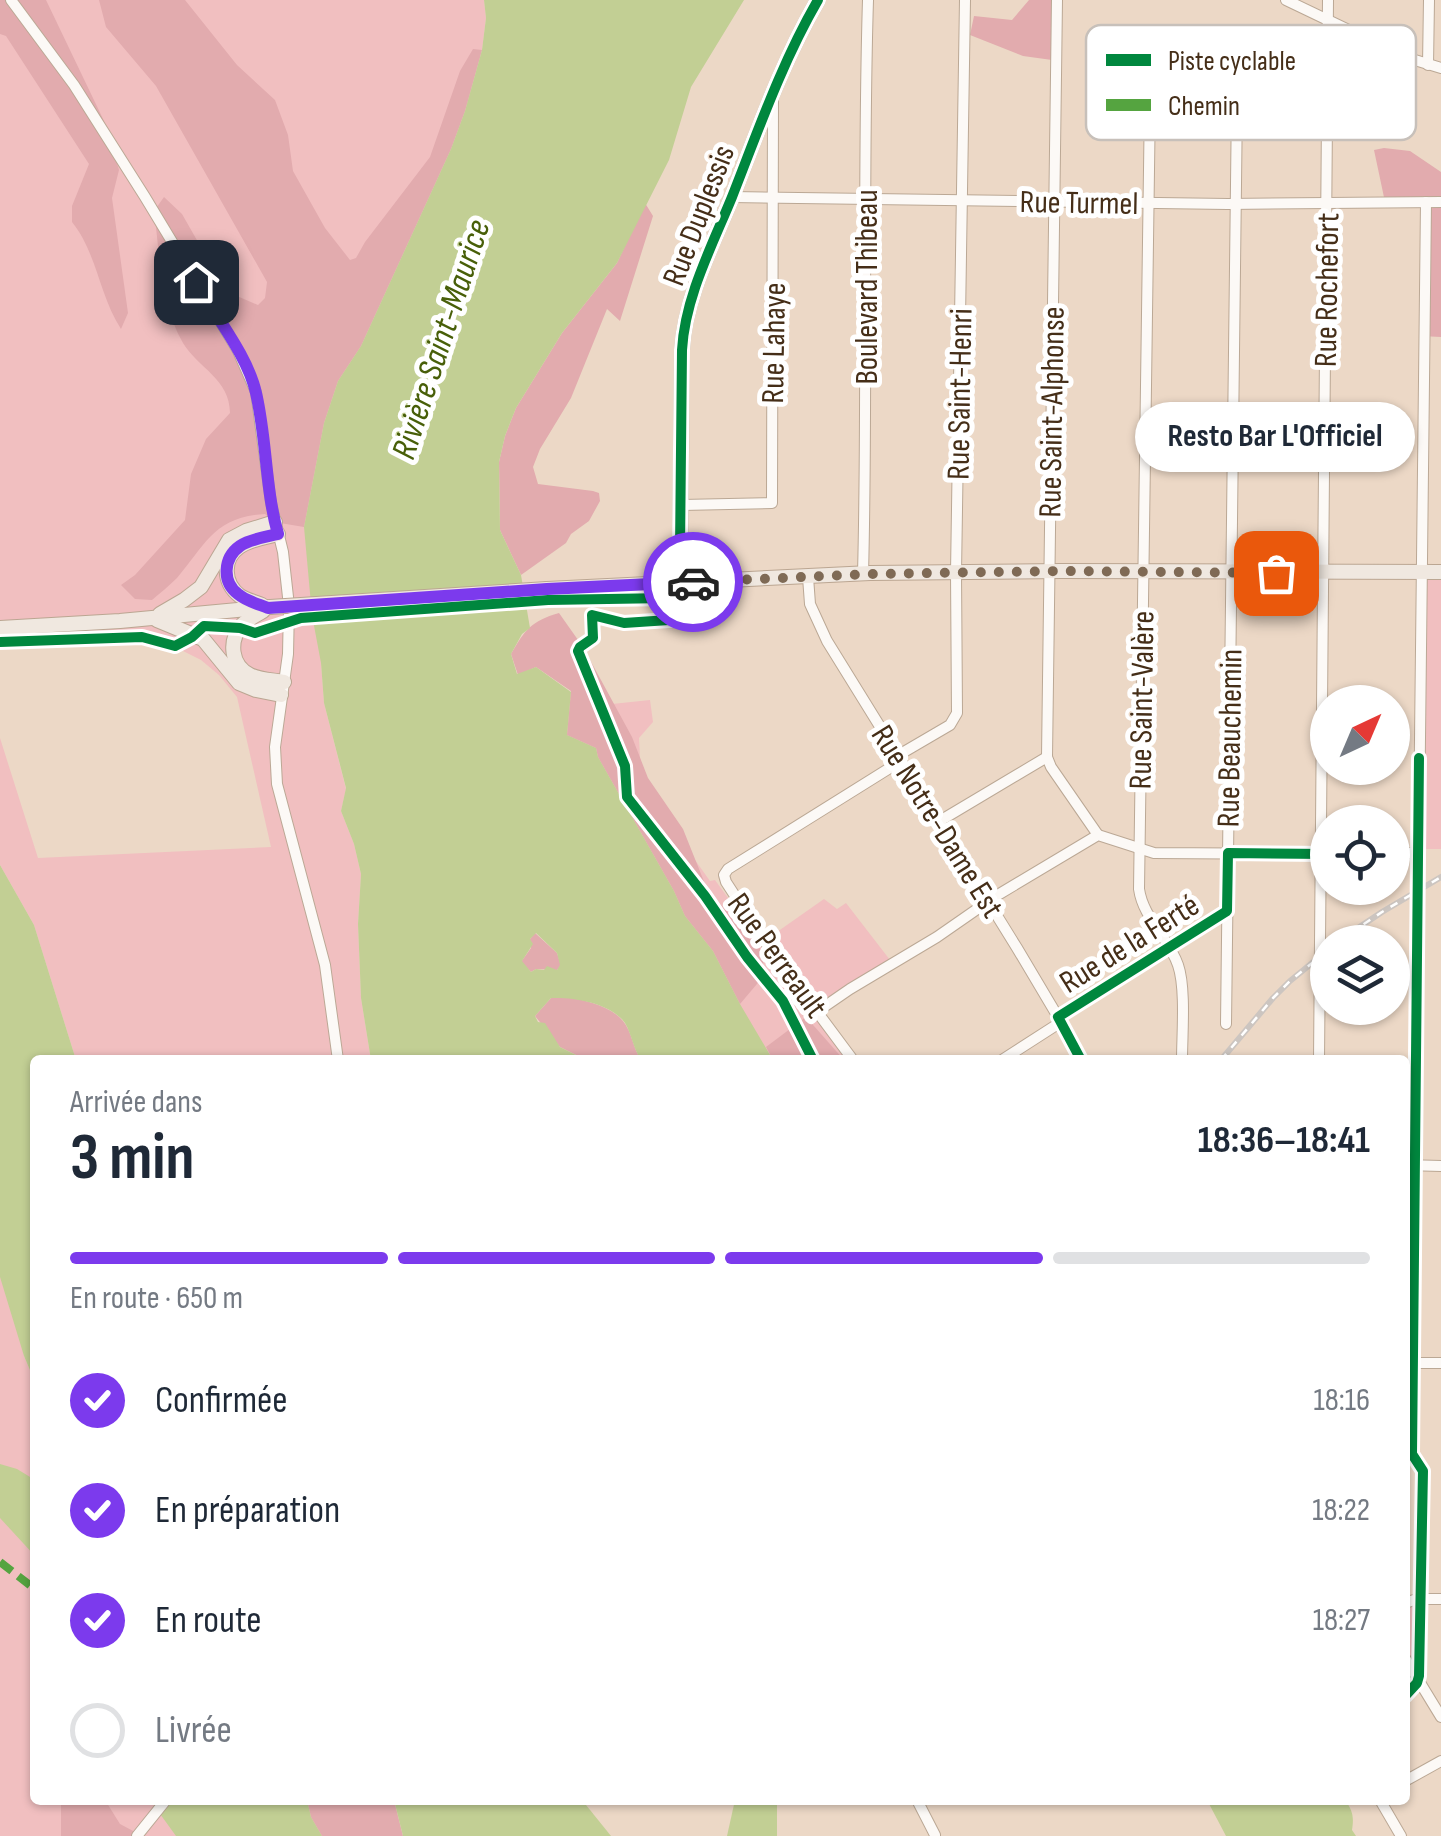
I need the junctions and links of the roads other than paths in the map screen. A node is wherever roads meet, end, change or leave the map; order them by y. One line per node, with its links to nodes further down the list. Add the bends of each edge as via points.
1 (10, 0): 28 (street, via 74,85 246,367 256,392)
2 (818, 0): 13 (main road, Rue Duplessis)
3 (868, 0): 19 (street, Boulevard Thibeau)
4 (965, 0): 20 (street, Rue Saint-Henri)
5 (1057, 0): 21 (street, Rue Saint-Alphonse)
6 (1286, 0): 9 (street)
7 (1328, 0): 9 (street, Rue Rochefort)
8 (1428, 0): 12 (street)
9 (1328, 20): 10 (street, Rue Rochefort); 11 (street)
10 (1328, 25)
11 (1339, 25)
12 (1435, 66)
13 (773, 92): 17 (main road, Rue Duplessis); 18 (street, Rue Lahaye)
14 (1149, 140): 22 (street, Rue Saint-Valère)
15 (1237, 140): 25 (street, Rue Beauchemin)
16 (1328, 140): 26 (street, Rue Rochefort)
17 (732, 197): 18 (street, Rue Turmel); 27 (main road, Rue Duplessis, via 684,328)
18 (774, 198): 19 (street, Rue Turmel); 27 (street, Rue Lahaye, via 772,503)
19 (865, 199): 20 (street, Rue Turmel); 35 (street, Boulevard Thibeau)
20 (962, 200): 21 (street, Rue Turmel); 32 (street, Rue Saint-Henri)
21 (1054, 201): 22 (street, Rue Turmel); 29 (street, Rue Saint-Alphonse)
22 (1147, 202): 25 (street, Rue Turmel); 30 (street, Rue Saint-Valère)
23 (1426, 202): 24 (street, Rue Turmel); 26 (street, Rue Turmel); 34 (street)
24 (1441, 202)
25 (1236, 204): 26 (street, Rue Turmel); 33 (street, Rue Beauchemin)
26 (1328, 204): 36 (street, Rue Rochefort)
27 (682, 505): 38 (main road, Rue Duplessis)
28 (276, 528): 39 (main road, via 241,546 226,567 235,592); 40 (main road, via 229,540 201,587); 42 (street, via 289,606)
29 (1049, 571): 30 (main road); 32 (main road); 43 (street, Rue Saint-Alphonse)
30 (1142, 571): 33 (main road); 48 (street, Rue Saint-Valère)
31 (1441, 572): 34 (main road)
32 (956, 573): 35 (main road); 44 (street, Rue Saint-Henri, via 956,719)
33 (1232, 573): 36 (main road); 51 (street, Rue Beauchemin)
34 (1422, 573): 36 (main road); 50 (street)
35 (863, 574): 37 (main road)
36 (1322, 574): 45 (street, Rue Rochefort)
37 (808, 577): 38 (main road); 44 (street, Rue Notre-Dame Est, via 822,633)
38 (680, 582): 39 (main road, bridge)
39 (268, 608): 40 (main road); 42 (main road, via 240,628 234,656 251,676)
40 (152, 618): 41 (main road); 42 (main road, via 203,639 239,682 256,690)
41 (0, 628)
42 (283, 688): 60 (street, via 274,747 277,784 325,965)
43 (1047, 757): 46 (street); 47 (street)
44 (899, 759): 46 (street, Rue Notre-Dame Est); 57 (street, Rue Perreault, via 724,875)
45 (1324, 805)
46 (938, 822): 53 (street, Rue Notre-Dame Est)
47 (1098, 835): 48 (street); 53 (street)
48 (1140, 849): 51 (street); 56 (street, Rue Saint-Valère, via 1141,900)
49 (1410, 853): 50 (street)
50 (1418, 853): 66 (street)
51 (1228, 854): 52 (street); 55 (street, Rue Beauchemin)
52 (1310, 854)
53 (988, 902): 57 (street); 58 (street, Rue Notre-Dame Est)
54 (1323, 905): 65 (street, Rue Rochefort)
55 (1227, 911): 56 (street, Rue de la Ferté); 59 (street, Rue Beauchemin)
56 (1169, 948): 58 (street, Rue de la Ferté); 64 (street, Rue Saint-Valère, via 1180,977)
57 (818, 1011): 61 (street, Rue Perreault)
58 (1060, 1019): 62 (street); 63 (street, Rue Notre-Dame Est)
59 (1226, 1024)
60 (337, 1055)
61 (849, 1055)
62 (1009, 1055)
63 (1078, 1055)
64 (1182, 1055)
65 (1319, 1055)
66 (1410, 1130)
67 (1410, 1165): 68 (street)
68 (1441, 1166)
69 (1410, 1363): 70 (street)
70 (1441, 1364)
71 (1410, 1393): 72 (street, via 1412,1454 1423,1471)
72 (1421, 1599): 73 (street); 74 (street); 76 (street)
73 (1441, 1600)
74 (1410, 1602)
75 (1410, 1666): 76 (street)
76 (1418, 1680): 77 (street); 78 (street)
77 (1410, 1690)
78 (1441, 1717)
79 (1441, 1761): 80 (street)
80 (1410, 1778)
81 (162, 1805): 84 (street)
82 (918, 1805): 85 (street)
83 (1383, 1805): 86 (street)
84 (137, 1836)
85 (934, 1836)
86 (1401, 1836)

